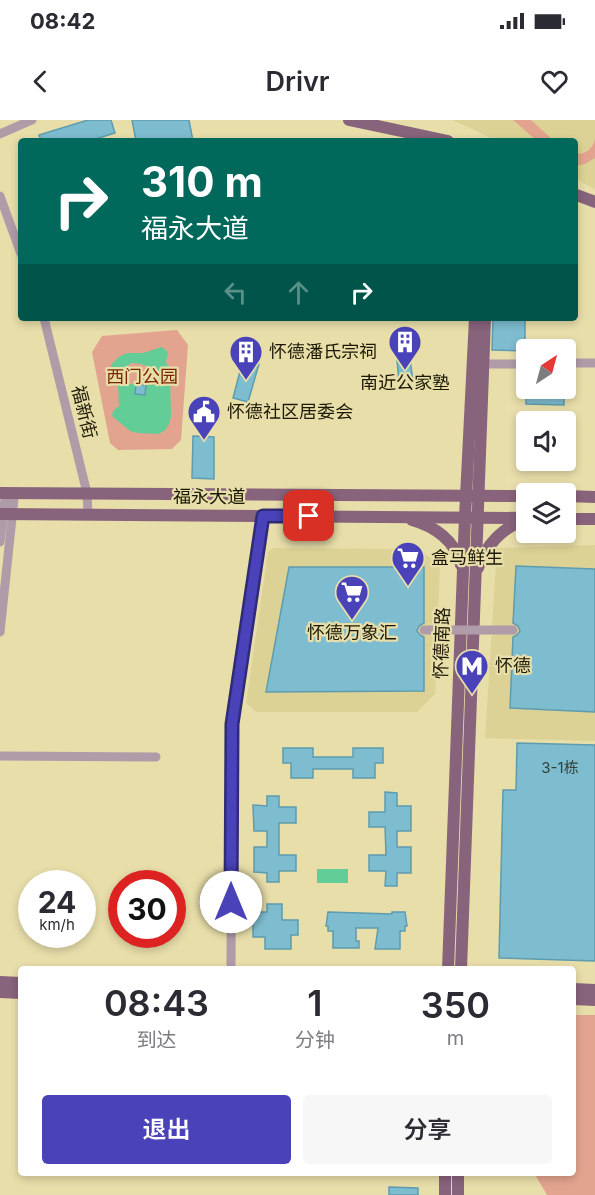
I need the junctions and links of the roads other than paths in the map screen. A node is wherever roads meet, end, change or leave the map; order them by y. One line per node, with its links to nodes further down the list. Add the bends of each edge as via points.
1 (32, 120): 3 (street)
2 (349, 120): 4 (main road)
3 (0, 134)
4 (434, 138)
5 (0, 196): 8 (street)
6 (578, 196): 7 (main road)
7 (595, 202)
8 (18, 246)
9 (45, 321): 17 (street, 福新街)
10 (475, 321): 18 (main road, 怀德南路)
11 (485, 321): 14 (main road, 怀德南路)
12 (576, 363): 13 (street)
13 (595, 363)
14 (484, 364): 15 (street); 18 (main road, 怀德南路)
15 (516, 364)
16 (5, 493): 17 (main road, 福永大道); 22 (street)
17 (87, 494): 18 (main road, 福永大道); 23 (street, 福新街)
18 (472, 495): 19 (main road, 福永大道); 26 (main road, 怀德南路)
19 (516, 496)
20 (576, 496): 21 (main road)
21 (595, 496)
22 (5, 514): 23 (main road, 福永大道); 31 (street); 35 (street)
23 (88, 514): 24 (main road, 福永大道)
24 (263, 516): 25 (main road, 福永大道); 38 (street, via 232,724)
25 (399, 517): 26 (main road, 福永大道); 32 (main road, via 443,535)
26 (471, 518): 27 (main road, 福永大道); 32 (main road, 怀德南路)
27 (516, 519)
28 (576, 519): 29 (main road)
29 (595, 519)
30 (516, 523): 32 (main road, via 497,537)
31 (0, 542)
32 (469, 577): 39 (main road, 怀德南路); 40 (main road, 怀德南路)
33 (424, 630): 34 (street, bridge)
34 (513, 630)
35 (0, 632)
36 (0, 756): 37 (street)
37 (156, 756)
38 (231, 966)
39 (448, 966)
40 (461, 966)
41 (576, 989): 42 (main road)
42 (595, 990)
43 (0, 992): 44 (main road)
44 (18, 993)
45 (576, 999): 46 (main road)
46 (595, 1000)
47 (445, 1176): 49 (main road)
48 (458, 1176): 50 (main road)
49 (445, 1195)
50 (458, 1195)

